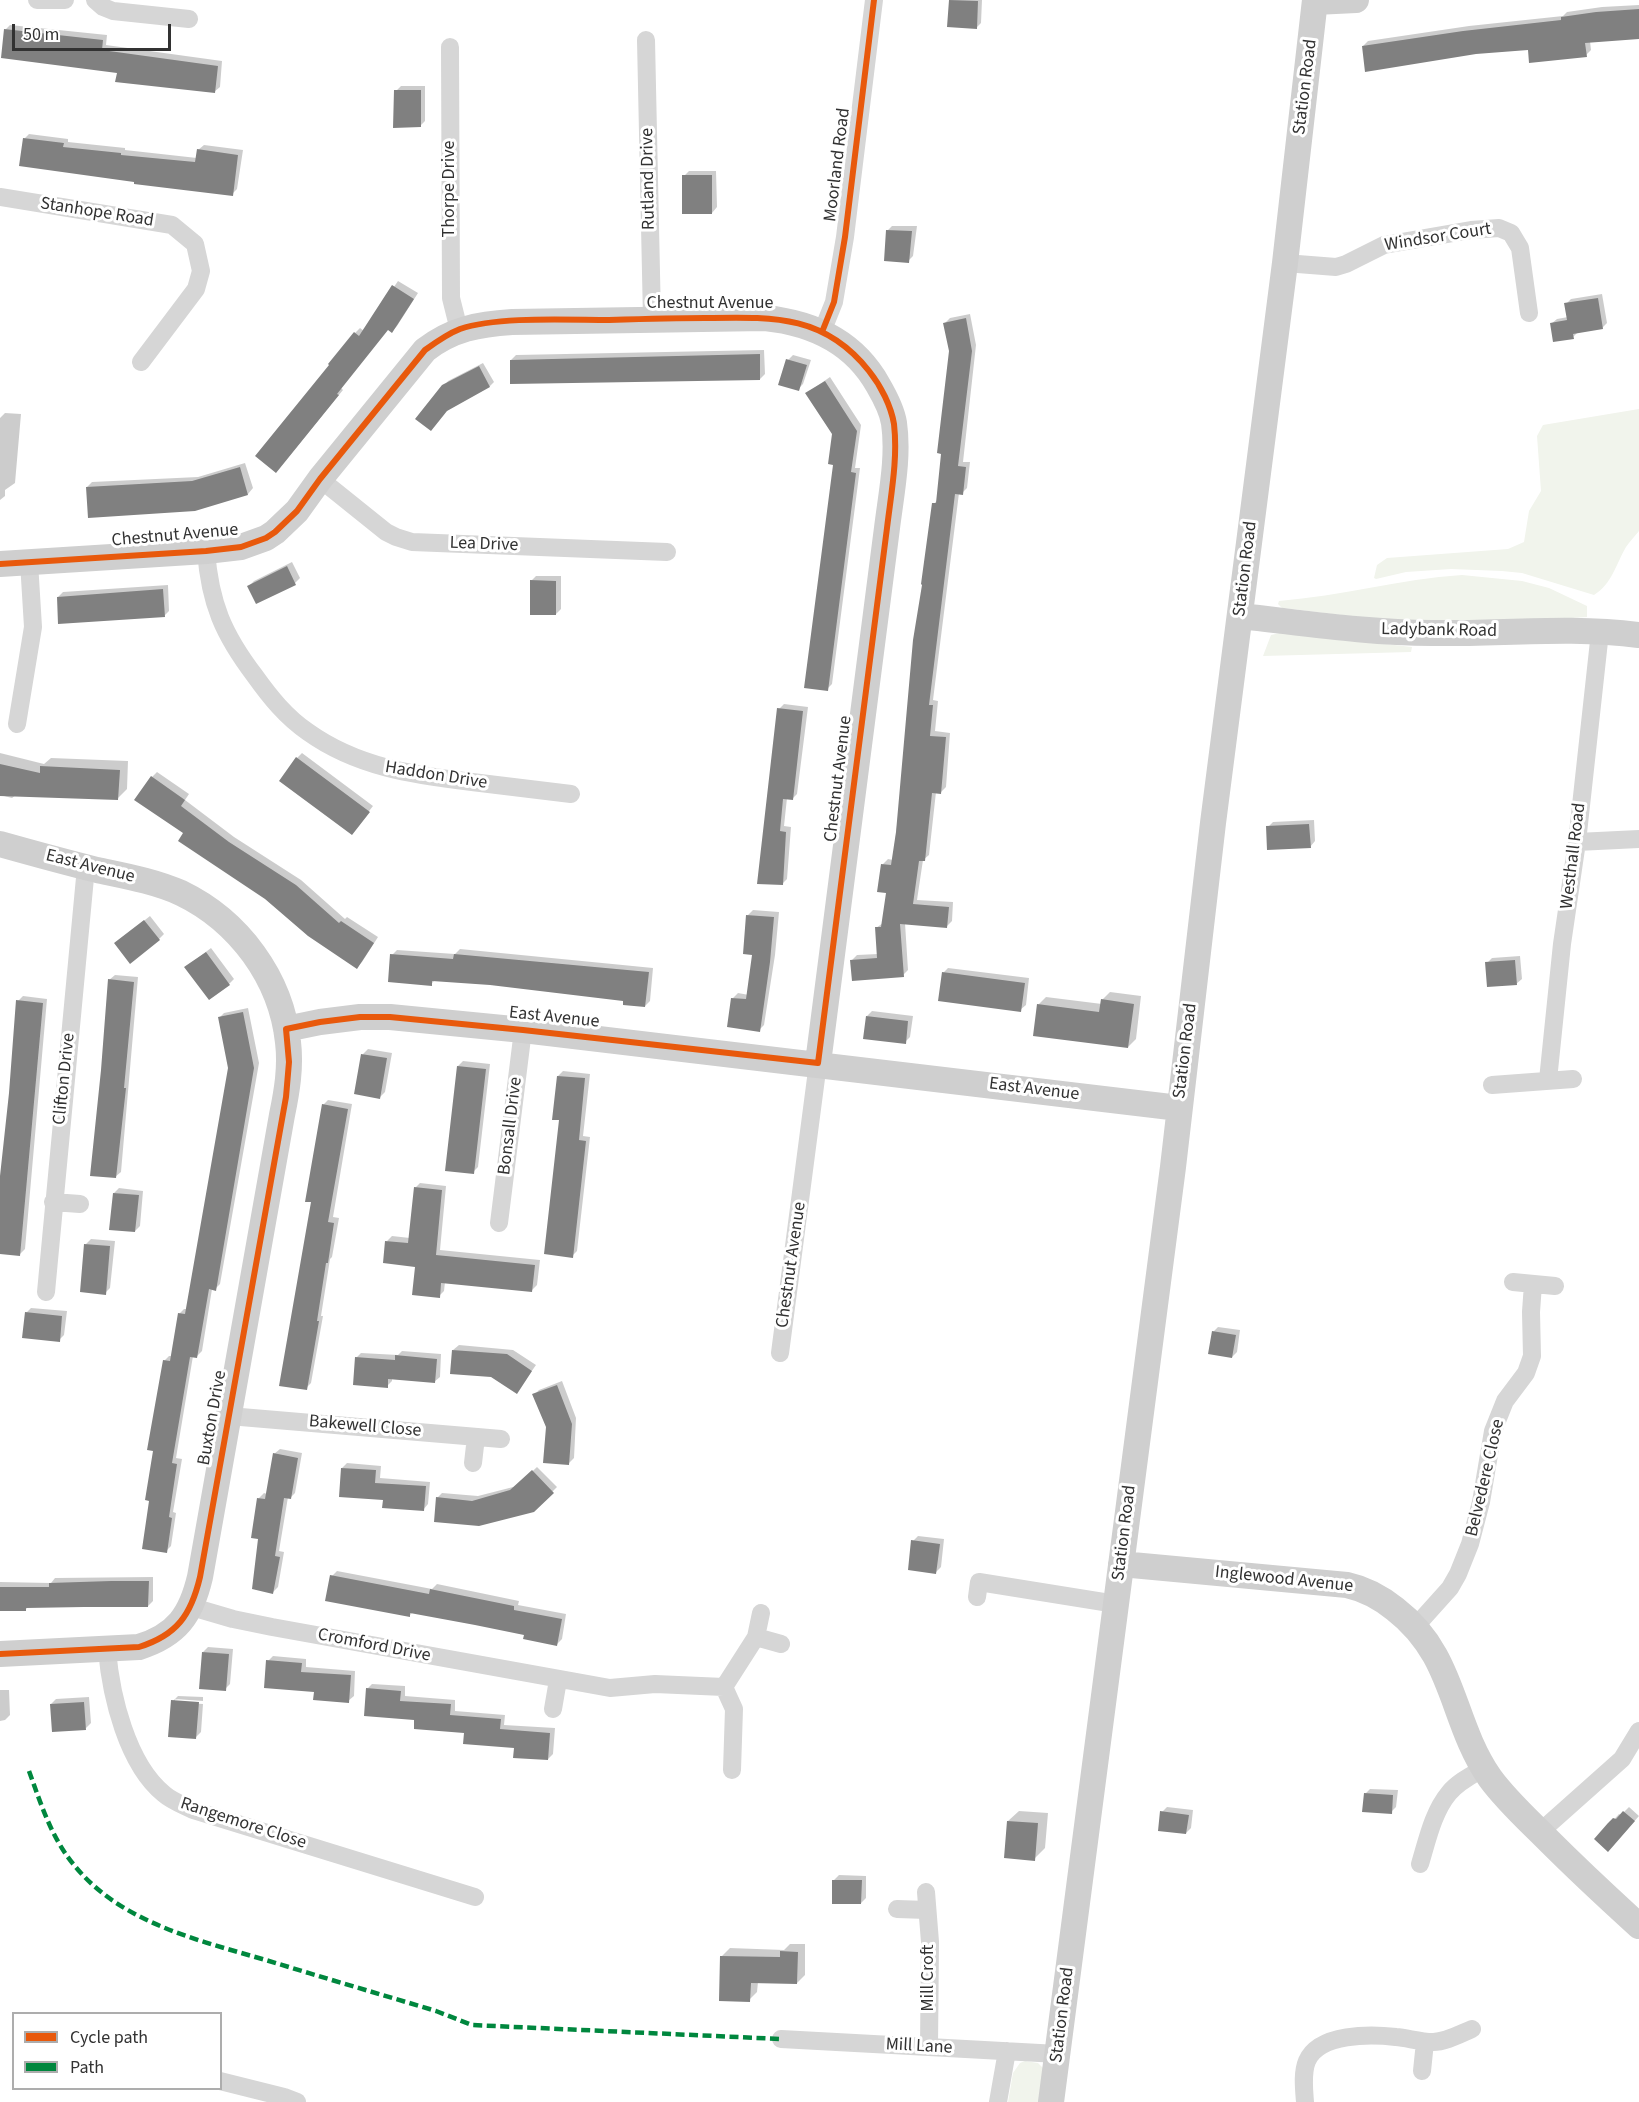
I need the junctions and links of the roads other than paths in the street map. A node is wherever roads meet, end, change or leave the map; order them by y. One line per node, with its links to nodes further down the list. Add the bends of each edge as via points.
1 (37, 0): 2 (street)
2 (65, 0)
3 (95, 0): 7 (street, via 113,11)
4 (874, 0): 15 (street, Moorland Road, via 845,237 834,302)
5 (1356, 0): 6 (street)
6 (1315, 1): 11 (street, Station Road)
7 (189, 19)
8 (646, 40): 13 (street, Rutland Drive)
9 (450, 47): 14 (street, Thorpe Drive, via 451,289)
10 (0, 197): 16 (street, Stanhope Road, via 172,225 195,244 201,272 196,289)
11 (1285, 263): 12 (street, Windsor Court, via 1336,267 1384,244 1499,228 1511,233 1520,248); 22 (street, Station Road)
12 (1530, 313)
13 (652, 319): 14 (street, Chestnut Avenue, via 512,322); 15 (street, Chestnut Avenue, via 765,318)
14 (459, 330): 17 (street, Chestnut Avenue, via 418,358)
15 (822, 332): 33 (street, Chestnut Avenue, via 857,356 874,378 886,398 895,440)
16 (141, 362)
17 (320, 479): 18 (street, Chestnut Avenue, via 297,511 275,532 241,547); 19 (street, Lea Drive, via 387,532 412,542)
18 (206, 551): 20 (street, Chestnut Avenue); 26 (street, Haddon Drive, via 209,585 233,645 277,705 320,740 363,761 400,772)
19 (667, 552)
20 (29, 562): 21 (street, Chestnut Avenue); 25 (street, via 33,627)
21 (0, 564)
22 (1240, 616): 23 (street, Ladybank Road, via 1393,632); 37 (street, Station Road)
23 (1600, 632): 24 (street, Ladybank Road); 28 (street, Westhall Road)
24 (1639, 635)
25 (17, 724)
26 (571, 794)
27 (1639, 839): 28 (street)
28 (1577, 842): 35 (street, Westhall Road)
29 (0, 844): 30 (street, East Avenue)
30 (86, 867): 31 (street, East Avenue, via 180,893 226,923 252,950 268,976); 38 (street, Clifton Drive)
31 (286, 1029): 32 (street, East Avenue, via 360,1017 390,1017); 46 (street, Buxton Drive, via 286,1097)
32 (524, 1029): 33 (street, East Avenue); 40 (street, Bonsall Drive)
33 (818, 1064): 37 (street, East Avenue); 45 (street, Chestnut Avenue)
34 (1573, 1079): 35 (street)
35 (1548, 1080): 36 (street)
36 (1492, 1085)
37 (1179, 1108): 50 (street, Station Road)
38 (53, 1202): 39 (street); 44 (street, Clifton Drive)
39 (81, 1204)
40 (499, 1223)
41 (1513, 1282): 42 (street)
42 (1533, 1284): 43 (street); 55 (street, Belvedere Close, via 1532,1356 1526,1373 1505,1401 1493,1431 1470,1545 1450,1588)
43 (1555, 1286)
44 (46, 1292)
45 (780, 1353)
46 (229, 1416): 47 (street, Bakewell Close); 53 (street, Buxton Drive)
47 (476, 1437): 48 (street, Bakewell Close); 49 (street)
48 (501, 1438)
49 (473, 1463)
50 (1120, 1564): 52 (street, Station Road); 55 (street, Inglewood Avenue, via 1358,1587 1379,1598)
51 (977, 1597): 52 (street, via 979,1582)
52 (1116, 1604): 76 (street, Station Road)
53 (192, 1607): 58 (street, Buxton Drive, via 178,1626 150,1644); 60 (street, Cromford Drive, via 272,1628)
54 (761, 1613): 56 (street)
55 (1415, 1627): 64 (street, Inglewood Avenue, via 1443,1668)
56 (756, 1637): 57 (street); 61 (street)
57 (781, 1644)
58 (107, 1650): 59 (street, Buxton Drive); 68 (street, Rangemore Close, via 109,1674 131,1748 146,1775 171,1800)
59 (0, 1654)
60 (558, 1680): 61 (street, Cromford Drive, via 610,1688 655,1684); 62 (street)
61 (724, 1687): 65 (street, via 734,1709)
62 (553, 1709)
63 (1639, 1731): 66 (street, via 1622,1760)
64 (1484, 1768): 66 (street, Inglewood Avenue); 67 (street, via 1462,1781 1444,1799)
65 (732, 1770)
66 (1540, 1832): 70 (street, Inglewood Avenue)
67 (1420, 1864)
68 (475, 1897)
69 (897, 1909): 74 (street, Mill Croft, via 927,1901)
70 (1639, 1926)
71 (1472, 2029): 73 (street, via 1440,2042)
72 (781, 2039): 74 (street, Mill Lane)
73 (1425, 2042): 77 (street); 82 (street, via 1364,2035 1322,2046 1306,2062)
74 (929, 2047): 75 (street, Mill Lane)
75 (1007, 2051): 76 (street, Mill Lane); 80 (street)
76 (1058, 2054): 81 (street, Station Road)
77 (1422, 2071)
78 (222, 2082): 79 (street)
79 (297, 2102)
80 (999, 2102)
81 (1051, 2102)
82 (1305, 2102)

